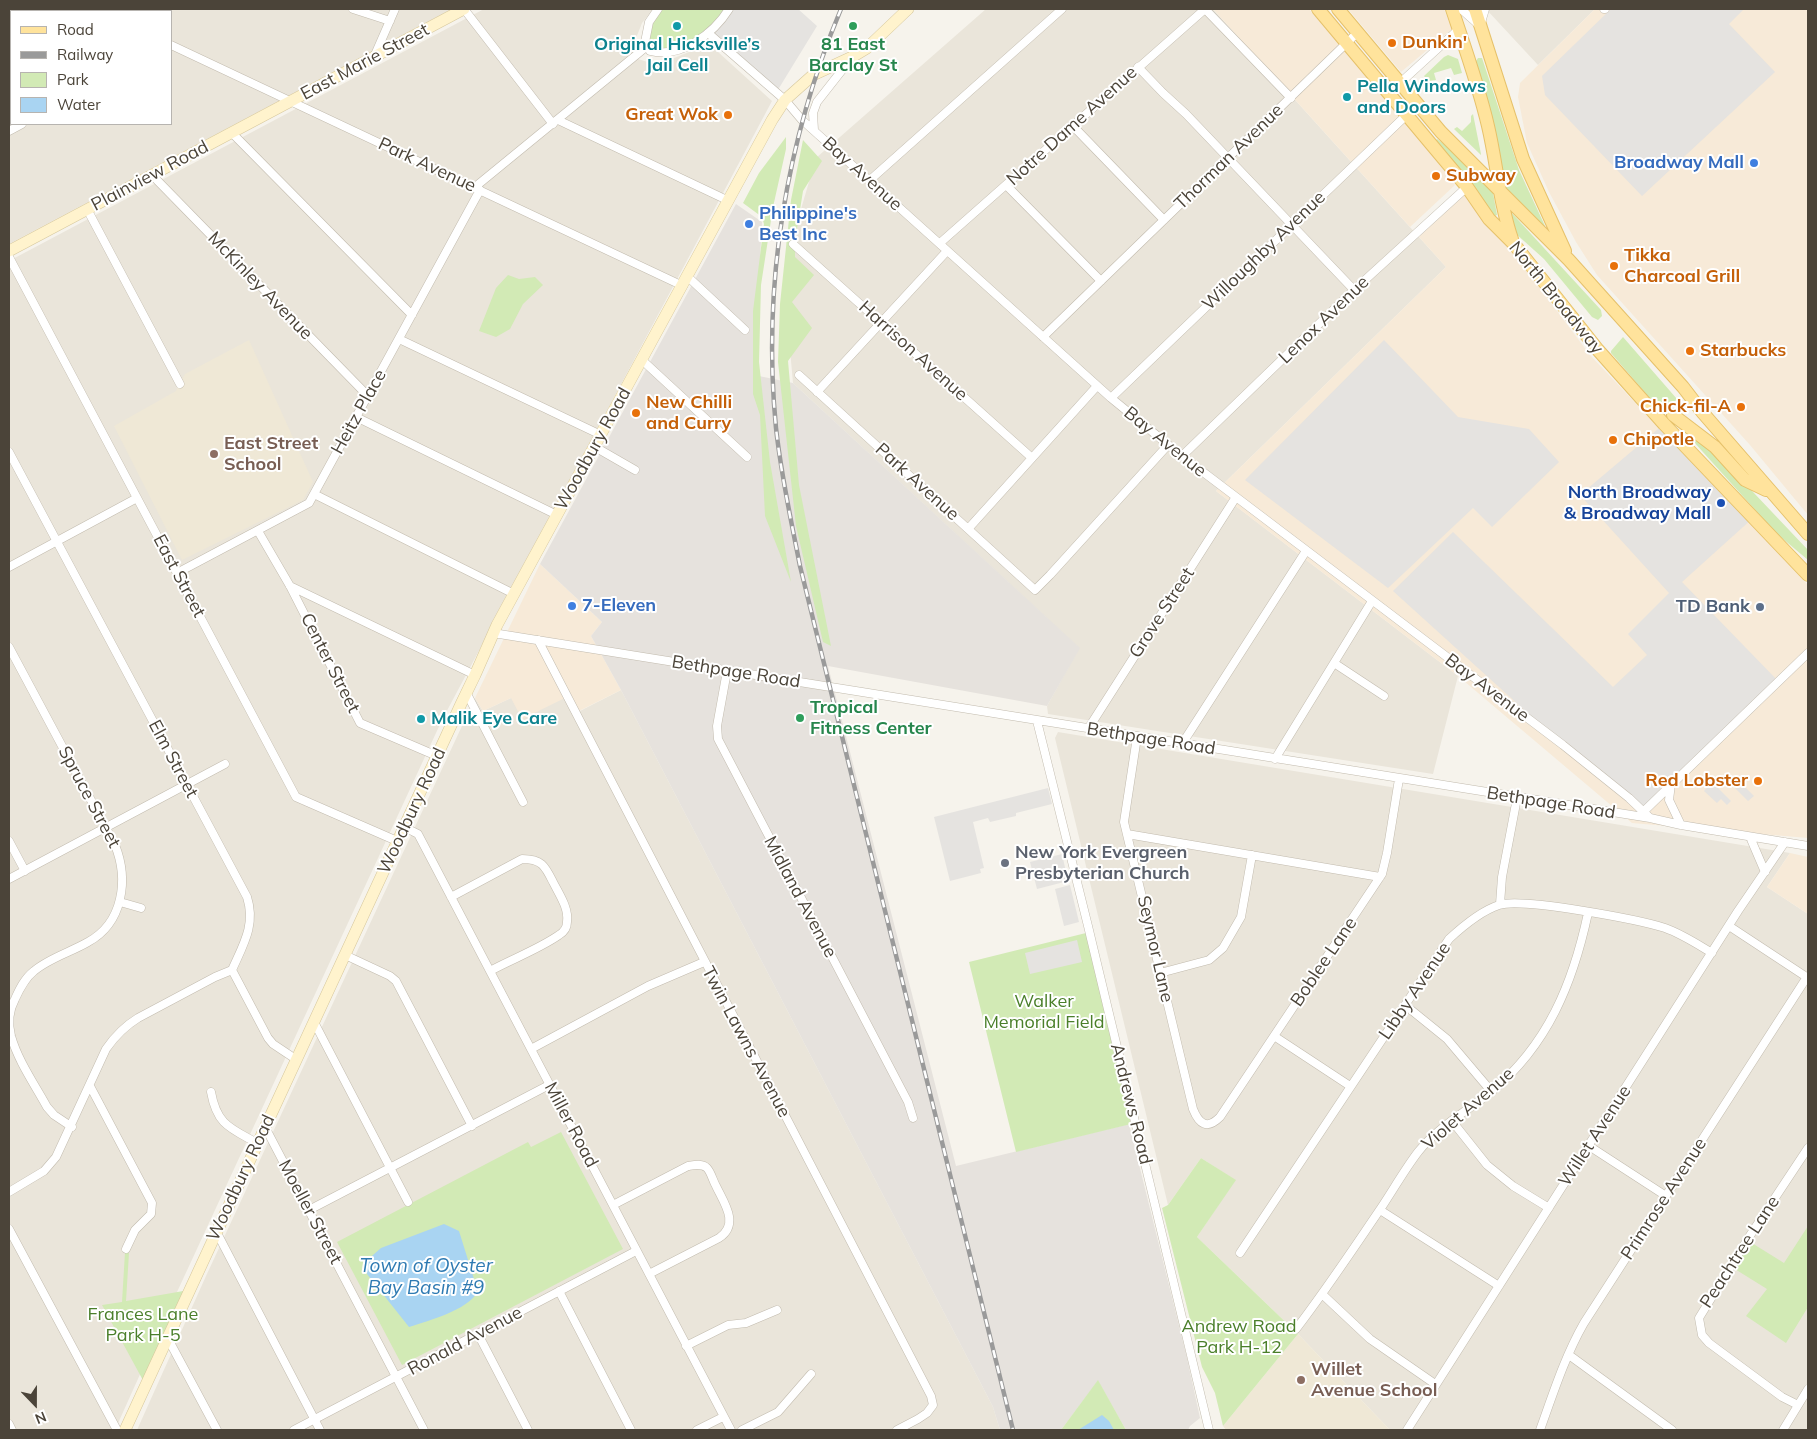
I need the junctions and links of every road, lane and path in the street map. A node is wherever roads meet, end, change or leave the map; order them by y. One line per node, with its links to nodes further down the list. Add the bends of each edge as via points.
1 (353, 9): 15 (street)
2 (395, 9): 15 (street)
3 (464, 9): 24 (main road, East Marie Street); 32 (street)
4 (658, 9): 22 (street, via 647,28)
5 (730, 9): 18 (street)
6 (908, 9): 23 (main road, Woodbury Road)
7 (1062, 9): 40 (street)
8 (1205, 9): 25 (street, Notre Dame Avenue); 27 (street)
9 (1318, 9): 20 (main road, North Broadway)
10 (1338, 9): 19 (main road, North Broadway)
11 (1452, 9): 17 (main road)
12 (1461, 9): 16 (street)
13 (1475, 9): 16 (main road)
14 (1485, 9): 16 (street)
15 (390, 21): 24 (street)
16 (1480, 26): 55 (main road, via 1523,159)
17 (1459, 29): 26 (street); 44 (main road, via 1489,128)
18 (708, 32): 22 (street, via 674,51 655,52); 28 (street, Bay Avenue)
19 (1357, 33): 20 (street, Thorman Avenue); 26 (main road, North Broadway)
20 (1348, 43): 27 (street, Thorman Avenue); 31 (main road, North Broadway)
21 (172, 45): 29 (street, Park Avenue)
22 (646, 48): 32 (street, Heitz Place)
23 (852, 57): 28 (main road, Woodbury Road, via 813,75); 35 (street, via 817,102 813,113)
24 (374, 58): 29 (main road, East Marie Street)
25 (1138, 67): 34 (street, Notre Dame Avenue); 38 (street)
26 (1400, 83): 30 (main road, North Broadway)
27 (1291, 98): 38 (street, Thorman Avenue)
28 (785, 100): 35 (street, Bay Avenue); 45 (main road, Woodbury Road)
29 (292, 101): 37 (main road, Plainview Road); 43 (street, Park Avenue)
30 (1418, 104): 31 (street, Willoughby Avenue); 44 (main road, North Broadway, via 1465,158)
31 (1407, 114): 42 (main road, North Broadway); 48 (street, Willoughby Avenue)
32 (556, 122): 43 (street, Heitz Place); 45 (street)
33 (20, 125): 36 (street)
34 (1072, 125): 41 (street, Notre Dame Avenue); 47 (street)
35 (814, 130): 40 (street, Bay Avenue)
36 (9, 131)
37 (232, 133): 39 (main road, Plainview Road); 59 (street)
38 (1228, 158): 47 (street, Thorman Avenue); 48 (street)
39 (152, 176): 46 (main road, Plainview Road); 69 (street, McKinley Avenue)
40 (870, 180): 50 (street, Bay Avenue)
41 (1006, 184): 50 (street, Notre Dame Avenue); 57 (street)
42 (1467, 187): 51 (main road, North Broadway, via 1489,219); 58 (street, Lenox Avenue)
43 (478, 189): 56 (street, Park Avenue); 59 (street, Heitz Place)
44 (1499, 189): 51 (main road, via 1505,221); 55 (main road, North Broadway)
45 (729, 201): 56 (main road, Woodbury Road)
46 (87, 209): 52 (main road, Plainview Road); 66 (street)
47 (1164, 220): 57 (street, Thorman Avenue)
48 (1291, 225): 58 (street); 70 (street, Willoughby Avenue)
49 (793, 244): 60 (street, Harrison Avenue)
50 (940, 244): 53 (street, Bay Avenue)
51 (1514, 244): 89 (main road, North Broadway, via 1604,356)
52 (9, 251)
53 (948, 251): 60 (street); 62 (street, Bay Avenue)
54 (9, 257): 84 (street, East Street)
55 (1569, 260): 81 (main road, North Broadway, via 1683,387)
56 (685, 281): 61 (street, Park Avenue); 64 (main road, Woodbury Road)
57 (1101, 282): 62 (street, Thorman Avenue)
58 (1354, 290): 77 (street, Lenox Avenue)
59 (412, 315): 63 (street, Heitz Place)
60 (882, 322): 68 (street); 79 (street, Harrison Avenue)
61 (745, 330)
62 (1043, 337): 67 (street, Bay Avenue)
63 (399, 340): 69 (street, Heitz Place); 73 (street)
64 (642, 360): 73 (main road, Woodbury Road); 78 (street)
65 (798, 375): 68 (street, Park Avenue)
66 (180, 384)
67 (1097, 386): 70 (street, Bay Avenue); 79 (street)
68 (817, 392): 86 (street, Park Avenue)
69 (368, 396): 72 (street, Heitz Place)
70 (1111, 398): 74 (street, Bay Avenue)
71 (1672, 415): 81 (main road, via 1715,447 1745,480)
72 (356, 417): 82 (street, Heitz Place); 85 (street)
73 (601, 435): 75 (main road, Woodbury Road)
74 (1168, 445): 77 (street, Bay Avenue); 86 (street, Park Avenue, via 1034,590)
75 (595, 447): 80 (street); 85 (main road, Woodbury Road)
76 (9, 452): 90 (street, Elm Street)
77 (1182, 456): 83 (street, Bay Avenue)
78 (746, 458)
79 (1032, 458): 86 (street)
80 (635, 470)
81 (1772, 493): 88 (main road, North Broadway)
82 (314, 494): 87 (street, Heitz Place, via 308,503); 97 (street)
83 (1236, 497): 91 (street, Bay Avenue); 109 (street, Grove Street)
84 (137, 498): 90 (street); 94 (street, East Street)
85 (557, 516): 97 (main road, Woodbury Road)
86 (968, 529)
87 (258, 531): 94 (street, Heitz Place); 96 (street, Center Street)
88 (1808, 534)
89 (1770, 536): 92 (main road); 95 (main road, North Broadway)
90 (56, 541): 93 (street); 116 (street, Elm Street)
91 (1306, 551): 98 (street, Bay Avenue); 111 (street)
92 (1808, 564)
93 (9, 567)
94 (177, 573): 127 (street, East Street, via 296,797)
95 (1808, 575)
96 (290, 586): 105 (street); 112 (street, Center Street, via 360,723)
97 (514, 594): 99 (main road, Woodbury Road)
98 (1372, 601): 103 (street); 120 (street, Bay Avenue, via 1563,745 1629,798)
99 (493, 633): 100 (street, Bethpage Road); 105 (main road, Woodbury Road)
100 (538, 640): 104 (street, Bethpage Road); 143 (street, Twin Lawns Avenue)
101 (9, 647): 122 (street, Spruce Street)
102 (1808, 653): 117 (street)
103 (1334, 663): 107 (street); 113 (street)
104 (726, 671): 108 (street, Bethpage Road); 159 (street, Midland Avenue, via 717,726 718,739 908,1102)
105 (475, 675): 106 (main road, Woodbury Road)
106 (466, 692): 112 (main road, Woodbury Road); 119 (street)
107 (1384, 696)
108 (1037, 721): 109 (street, Bethpage Road); 214 (street, Andrews Road)
109 (1088, 729): 110 (street, Bethpage Road)
110 (1137, 737): 111 (street, Bethpage Road); 124 (street, Seymor Lane, via 1124,822)
111 (1182, 744): 113 (street, Bethpage Road)
112 (437, 756): 123 (main road, Woodbury Road)
113 (1275, 759): 115 (street, Bethpage Road)
114 (225, 764): 116 (street)
115 (1399, 779): 118 (street, Bethpage Road); 133 (street, Boblee Lane)
116 (186, 784): 122 (street); 144 (street, Elm Street, via 250,908 249,932)
117 (1671, 784): 120 (street); 121 (street, via 1669,800)
118 (1517, 798): 120 (street, Bethpage Road); 137 (street)
119 (524, 802)
120 (1640, 814): 121 (street, Bay Avenue)
121 (1681, 825): 125 (street)
122 (106, 827): 131 (street); 136 (street, Spruce Street, via 122,866)
123 (404, 827): 127 (main road, Woodbury Road); 135 (street, Miller Road, via 418,834)
124 (1127, 834): 130 (street); 146 (street, Seymor Lane)
125 (1750, 837): 128 (street); 132 (street)
126 (9, 841): 131 (street)
127 (398, 841): 142 (main road, Woodbury Road)
128 (1785, 842): 129 (street); 132 (street, Willet Avenue)
129 (1808, 846)
130 (1252, 855): 133 (street); 146 (street, via 1241,917 1223,948 1209,960)
131 (24, 871): 134 (street)
132 (1765, 872): 140 (street, Willet Avenue)
133 (1380, 877): 151 (street, Boblee Lane)
134 (9, 879)
135 (451, 897): 145 (street, Miller Road); 145 (street, via 522,859 540,862 552,881 567,911 564,931)
136 (120, 902): 138 (street); 148 (street, Spruce Street, via 112,921 102,932 34,971)
137 (1500, 904): 139 (street, Libby Avenue, via 1528,904); 149 (street, Libby Avenue, via 1475,918 1449,939)
138 (141, 908)
139 (1588, 913): 141 (street, Libby Avenue, via 1645,922 1685,937); 157 (street, Violet Avenue, via 1574,968 1552,1020 1528,1054)
140 (1729, 926): 141 (street, Willet Avenue); 147 (street)
141 (1712, 953): 166 (street, Willet Avenue)
142 (345, 955): 150 (main road, Woodbury Road); 162 (street, via 396,981)
143 (704, 962): 152 (street, via 648,986); 213 (street, Twin Lawns Avenue, via 931,1396 933,1405 927,1413)
144 (232, 970): 153 (street, via 268,1038); 155 (street, via 127,1025 106,1050)
145 (490, 971): 152 (street, Miller Road)
146 (1160, 973): 161 (street, Seymor Lane, via 1193,1109 1200,1121)
147 (1807, 977): 172 (street, Primrose Avenue)
148 (11, 1002): 163 (street, Spruce Street, via 11,1035 18,1054 47,1107)
149 (1405, 1005): 156 (street, Libby Avenue); 157 (street, via 1447,1039)
150 (314, 1022): 153 (main road, Woodbury Road); 170 (street)
151 (1274, 1036): 156 (street); 161 (street, Boblee Lane, via 1220,1118)
152 (531, 1049): 154 (street, Miller Road)
153 (297, 1060): 164 (main road, Woodbury Road)
154 (549, 1085): 162 (street); 174 (street, Miller Road)
155 (90, 1086): 163 (street); 180 (street, via 152,1203 151,1214 135,1230)
156 (1350, 1086): 182 (street, Libby Avenue)
157 (1492, 1091): 160 (street, Violet Avenue)
158 (211, 1092): 165 (street, via 221,1121)
159 (913, 1118)
160 (1452, 1121): 175 (street, via 1487,1165); 177 (street, Violet Avenue, via 1419,1152)
161 (1207, 1125)
162 (472, 1126): 170 (street)
163 (72, 1127): 171 (street, via 56,1158 44,1171)
164 (265, 1127): 165 (main road, Woodbury Road); 176 (street, Moeller Street)
165 (257, 1143): 179 (main road, Woodbury Road)
166 (1589, 1146): 172 (street); 175 (street, Willet Avenue)
167 (1808, 1148): 168 (street, Peachtree Lane)
168 (1801, 1158): 169 (street); 197 (street, Peachtree Lane, via 1699,1318 1702,1335 1709,1343)
169 (1808, 1165)
170 (390, 1168): 173 (street); 176 (street)
171 (9, 1192)
172 (1666, 1196): 192 (street, Primrose Avenue, via 1584,1323)
173 (408, 1202)
174 (612, 1205): 181 (street, Miller Road); 183 (street, via 688,1166 698,1164 706,1168 729,1213 727,1231)
175 (1549, 1208): 184 (street, Willet Avenue)
176 (309, 1210): 194 (street, Moeller Street)
177 (1380, 1210): 184 (street); 186 (street, Violet Avenue)
178 (9, 1230): 202 (street)
179 (216, 1231): 190 (main road, Woodbury Road); 199 (street)
180 (126, 1249)
181 (636, 1251): 183 (street, Miller Road); 185 (street, Ronald Avenue)
182 (1240, 1253)
183 (648, 1274): 191 (street, Miller Road)
184 (1499, 1286): 195 (street, Willet Avenue)
185 (558, 1291): 189 (street, Ronald Avenue); 209 (street)
186 (1322, 1294): 188 (street, Violet Avenue); 195 (street, via 1370,1339)
187 (777, 1310): 191 (street, via 746,1323 728,1325)
188 (1296, 1329)
189 (478, 1334): 194 (street, Ronald Avenue); 208 (street)
190 (167, 1337): 203 (main road, Woodbury Road); 204 (street)
191 (686, 1346): 198 (street, Miller Road)
192 (1569, 1355): 216 (street, Primrose Avenue); 217 (street)
193 (811, 1374): 212 (street, via 778,1412)
194 (396, 1377): 199 (street, Ronald Avenue); 207 (street, Moeller Street)
195 (1435, 1384): 215 (street, Willet Avenue)
196 (1808, 1389): 197 (street)
197 (1798, 1406): 218 (street)
198 (723, 1417): 210 (street); 211 (street, Miller Road)
199 (315, 1419): 205 (street, Ronald Avenue); 206 (street)
200 (9, 1424): 201 (street)
201 (12, 1430)
202 (118, 1430)
203 (125, 1430)
204 (217, 1430)
205 (294, 1430)
206 (320, 1430)
207 (424, 1430)
208 (528, 1430)
209 (631, 1430)
210 (698, 1430)
211 (731, 1430)
212 (742, 1430)
213 (897, 1430)
214 (1209, 1430)
215 (1407, 1430)
216 (1540, 1430)
217 (1672, 1430)
218 (1783, 1430)

